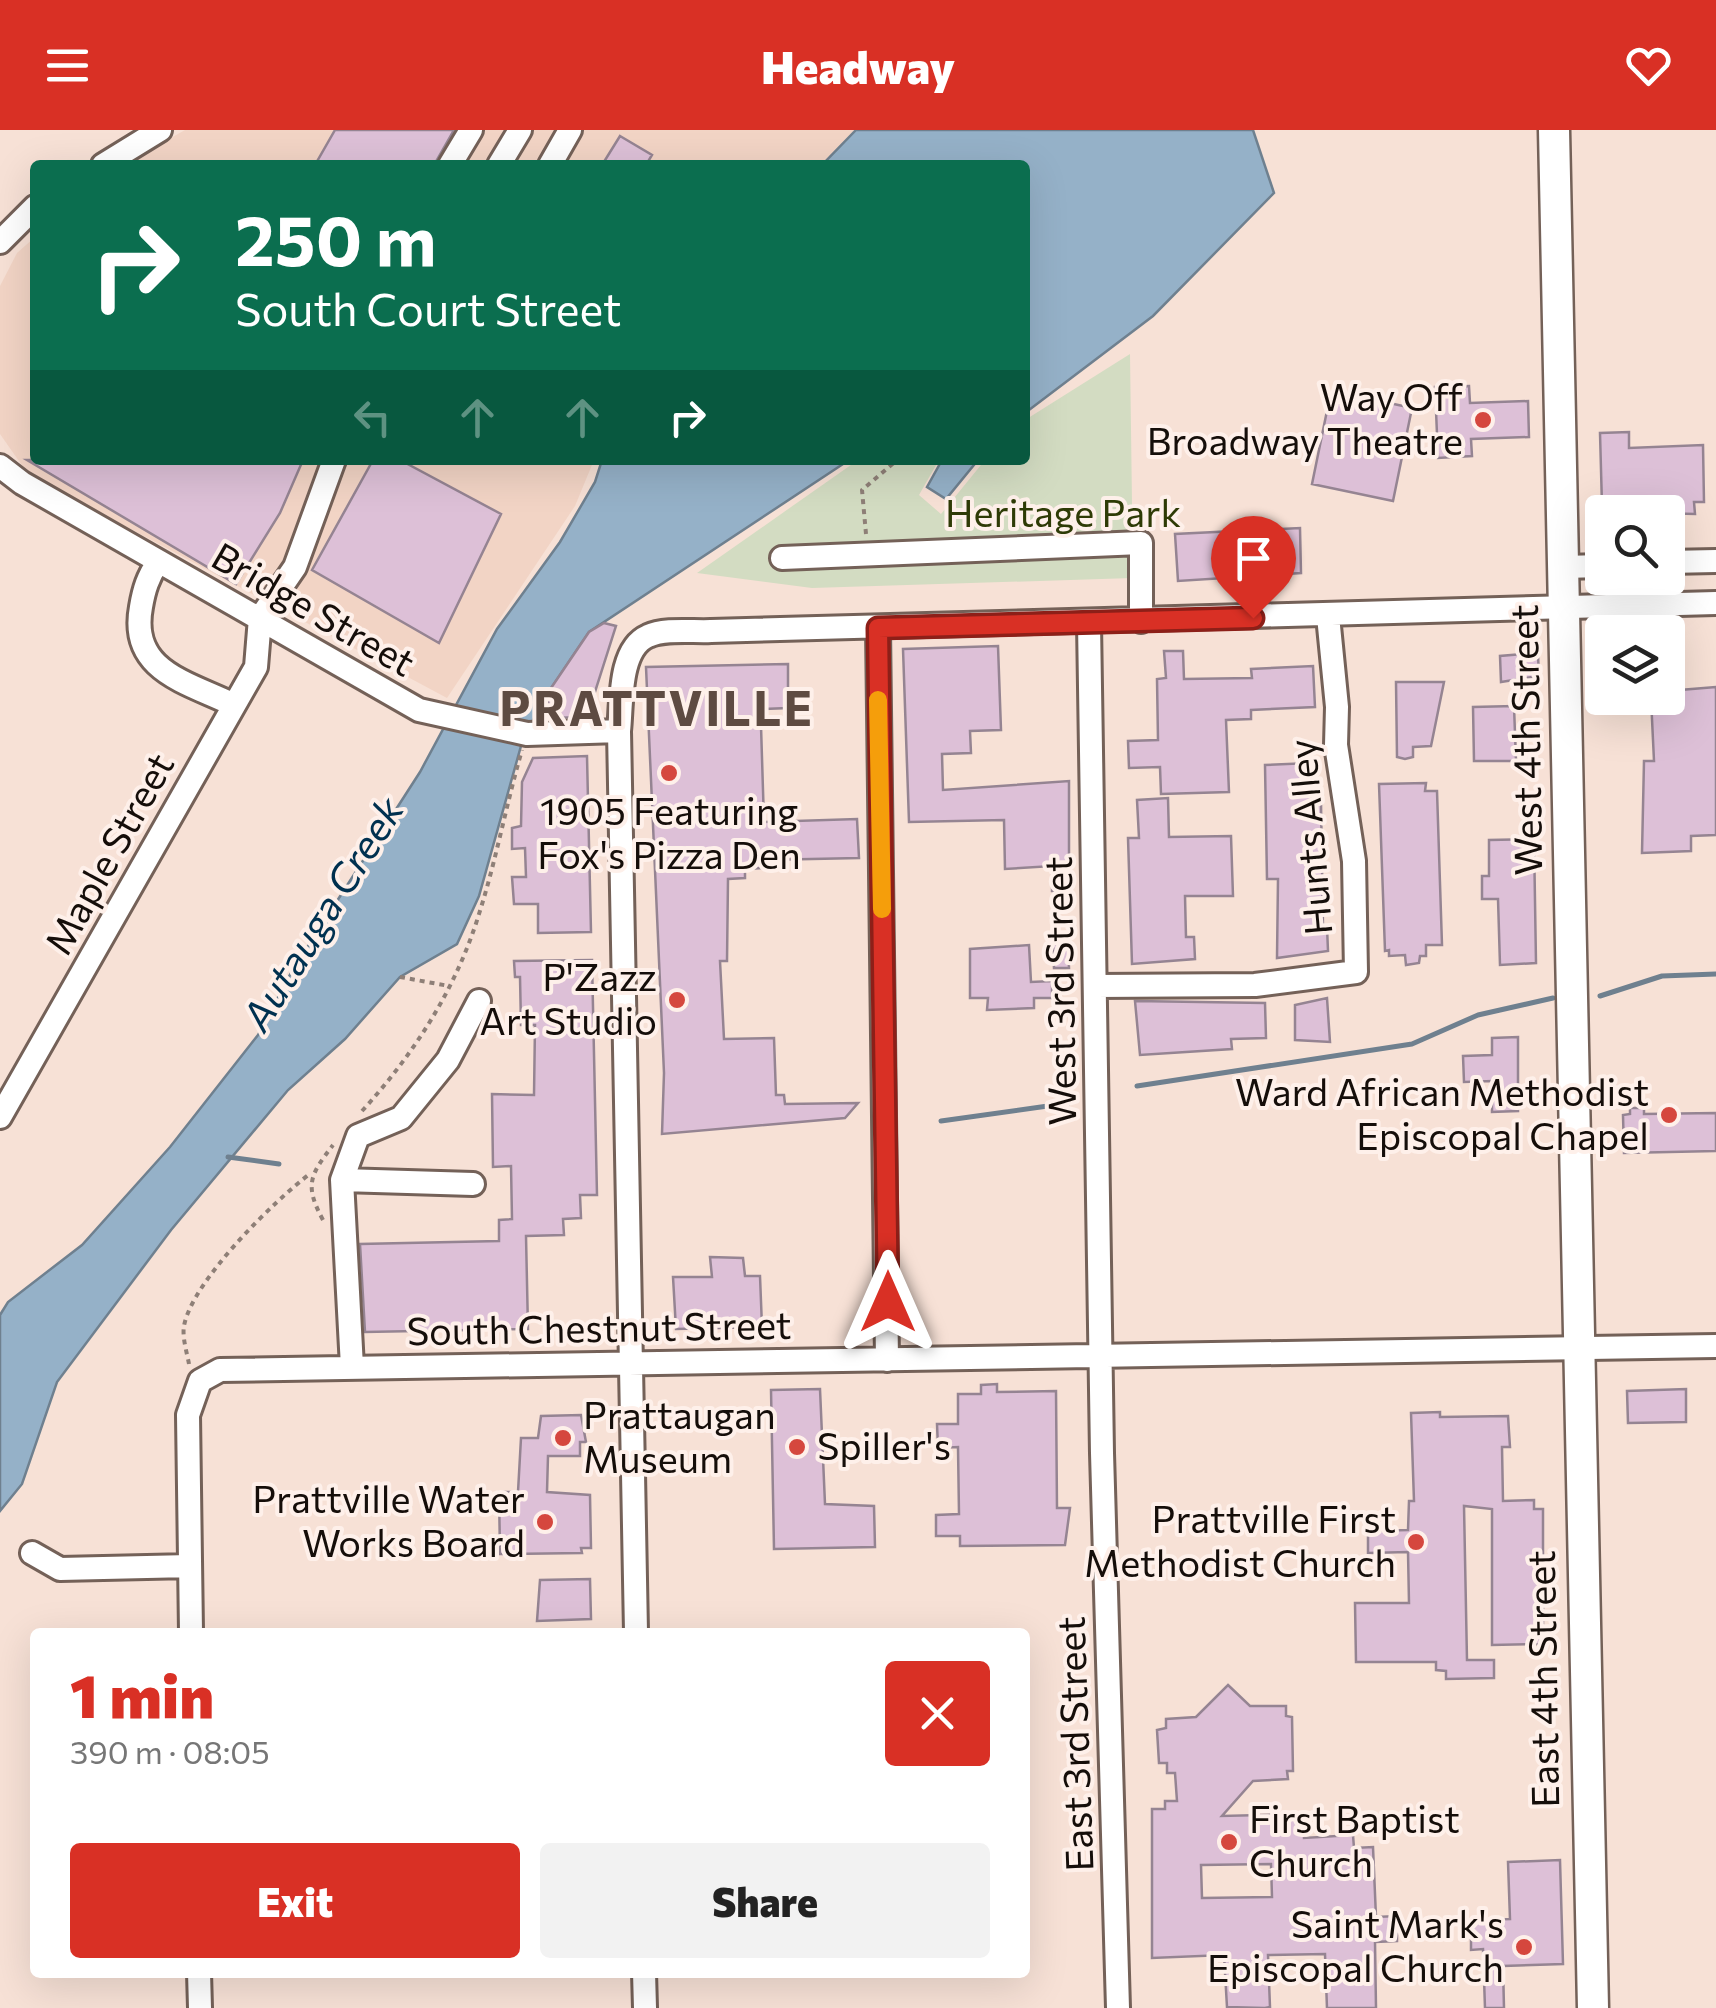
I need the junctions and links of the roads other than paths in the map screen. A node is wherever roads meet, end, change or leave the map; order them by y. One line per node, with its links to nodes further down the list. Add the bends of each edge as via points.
1 (160, 130): 6 (street)
2 (471, 130): 7 (street)
3 (520, 130): 8 (street)
4 (570, 130): 9 (street)
5 (1554, 130): 19 (main road, West 4th Street)
6 (111, 160)
7 (453, 160)
8 (503, 160)
9 (553, 160)
10 (30, 213): 11 (street)
11 (0, 242)
12 (332, 465): 23 (street, via 295,567)
13 (0, 466): 16 (street, Bridge Street)
14 (782, 558): 24 (street, via 1141,543)
15 (1716, 561): 17 (street)
16 (158, 562): 23 (street, Bridge Street); 27 (street, via 146,580 138,624 142,650 157,667)
17 (1685, 562)
18 (1585, 567): 19 (street)
19 (1564, 568): 21 (main road, West 4th Street)
20 (1716, 603): 21 (street)
21 (1563, 608): 22 (street); 37 (main road, West 4th Street)
22 (1328, 616): 24 (street); 29 (street, Hunts Alley, via 1336,745 1354,861 1356,972 1255,985)
23 (260, 618): 27 (street, Maple Street, via 256,667); 28 (street, Bridge Street, via 379,690 439,717 532,743)
24 (1141, 621): 25 (street)
25 (1089, 623): 26 (street); 29 (street, West 3rd Street)
26 (878, 628): 28 (street, via 648,636 626,665); 39 (street)
27 (234, 705): 31 (street, Maple Street)
28 (618, 731): 40 (street)
29 (1096, 986): 38 (street, West 3rd Street)
30 (479, 1001): 34 (street, via 448,1060 400,1118 358,1136)
31 (30, 1068): 32 (street); 33 (street, Maple Street)
32 (0, 1092)
33 (0, 1117)
34 (342, 1180): 35 (street); 41 (street)
35 (474, 1184)
36 (1716, 1346): 37 (street, South Chestnut Street)
37 (1578, 1348): 38 (street, South Chestnut Street); 51 (main road, East 4th Street)
38 (1101, 1358): 39 (street, South Chestnut Street); 50 (street, East 3rd Street)
39 (887, 1360): 40 (street, South Chestnut Street)
40 (630, 1362): 41 (street, South Chestnut Street); 45 (street)
41 (352, 1367): 43 (street, South Chestnut Street, via 220,1370 200,1381 188,1415)
42 (32, 1552): 43 (street, via 60,1569)
43 (190, 1566): 44 (street)
44 (192, 1628)
45 (636, 1628)
46 (199, 1978): 48 (street)
47 (644, 1978): 49 (street)
48 (200, 2008)
49 (645, 2008)
50 (1118, 2008)
51 (1593, 2008)

